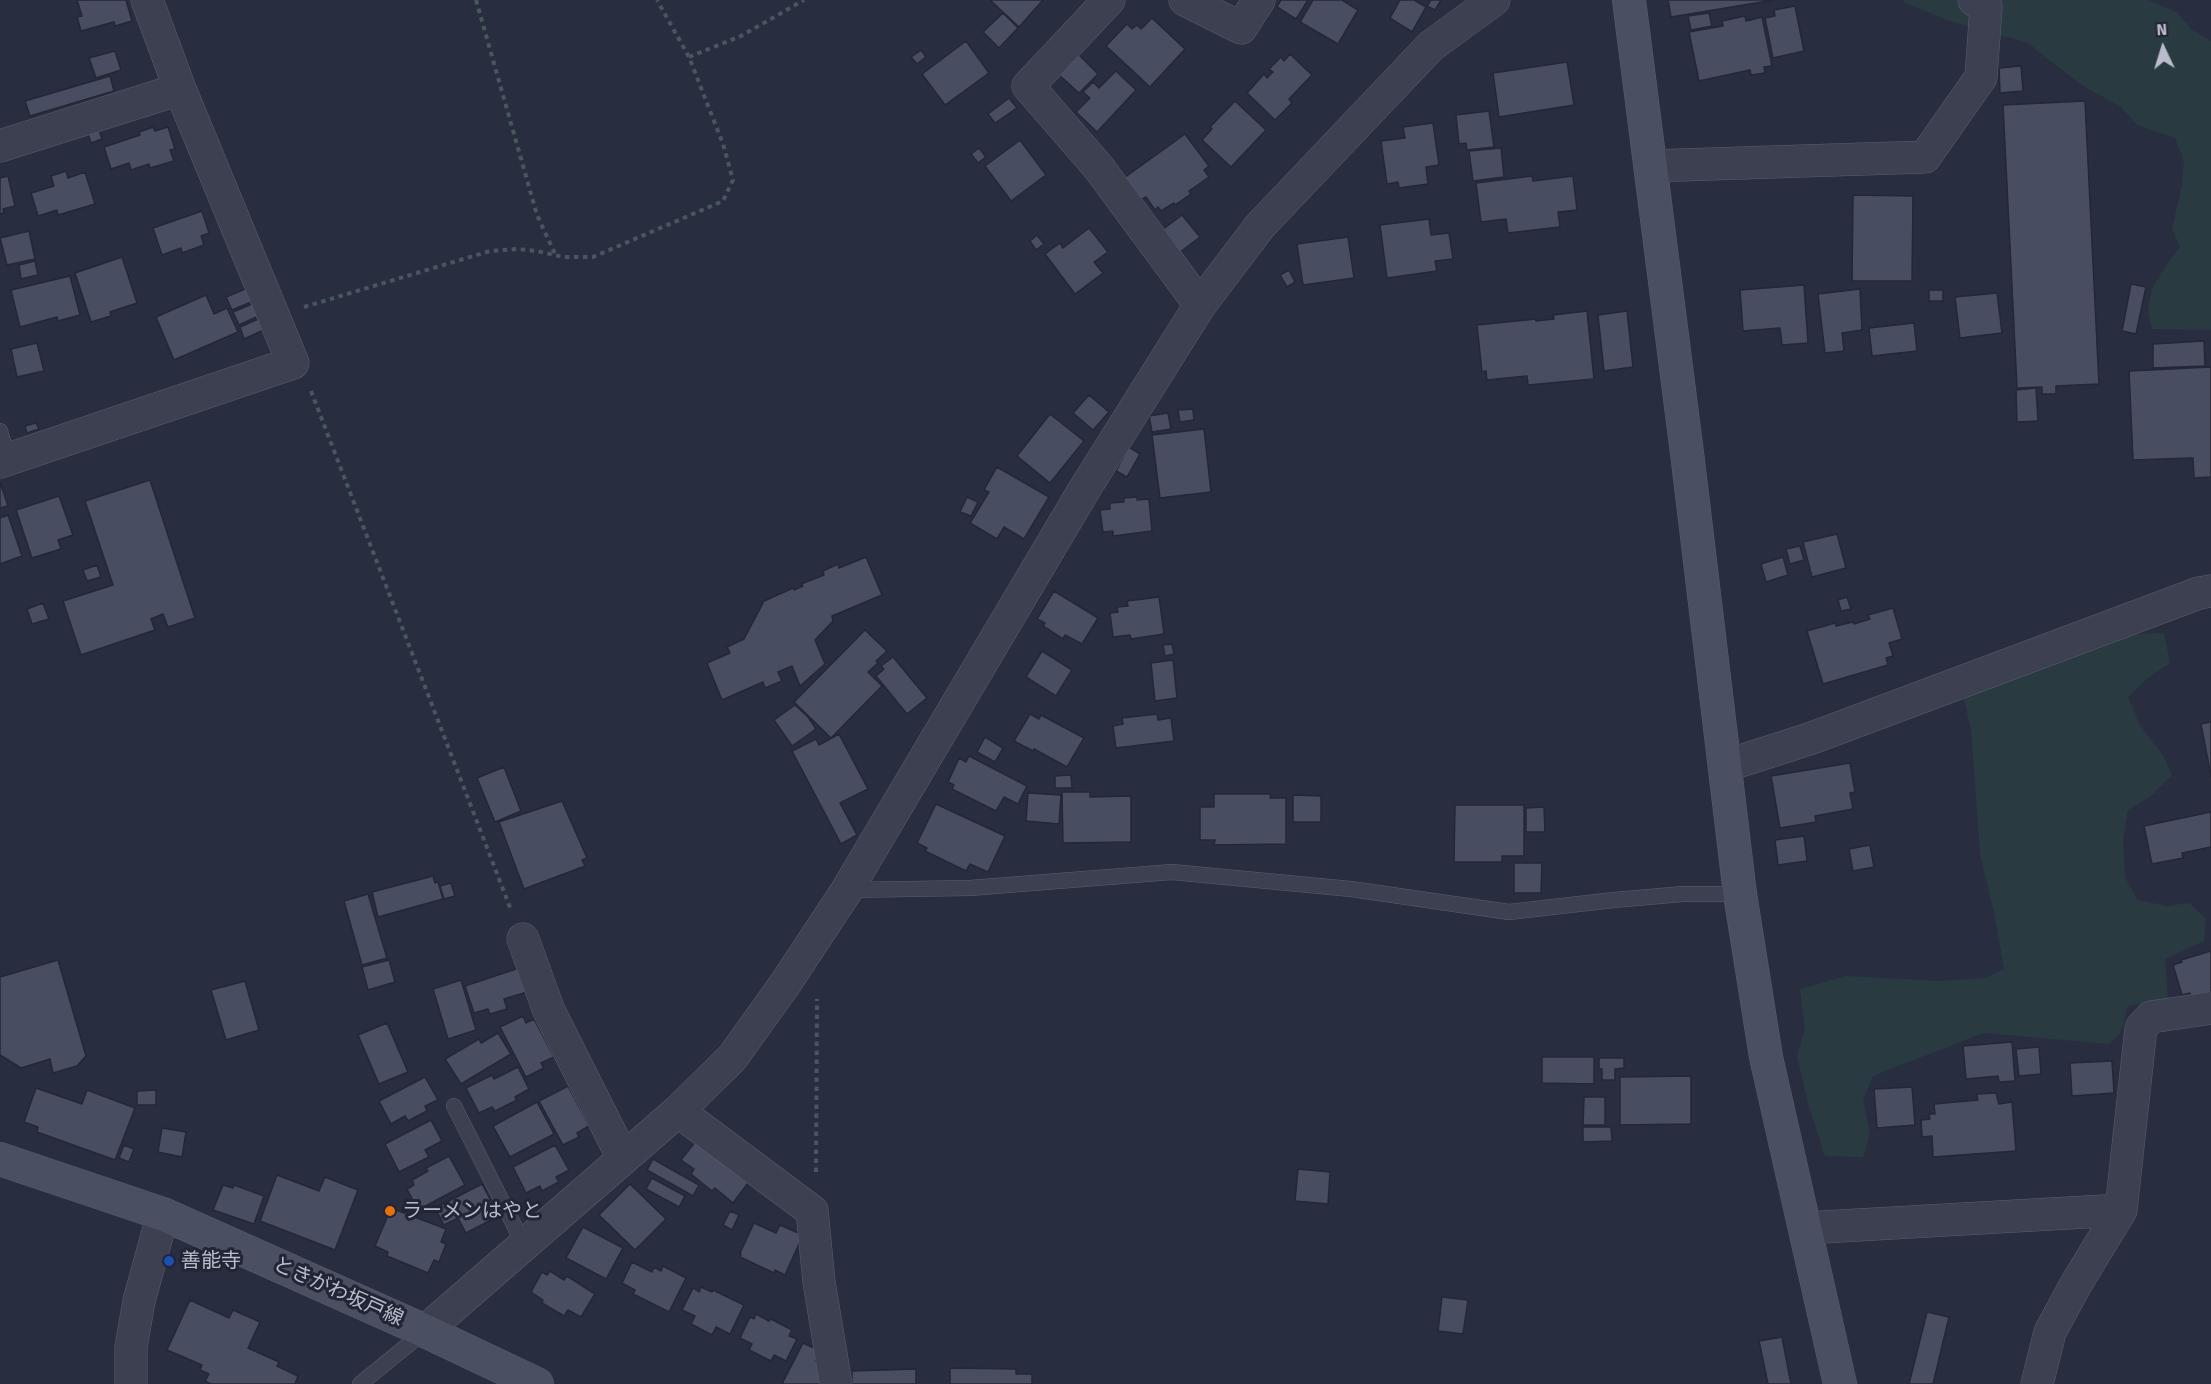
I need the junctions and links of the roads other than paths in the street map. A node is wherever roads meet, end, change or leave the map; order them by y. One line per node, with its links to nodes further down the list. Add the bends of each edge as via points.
1 (147, 0): 8 (street)
2 (1109, 0): 11 (street, via 1028,86 1099,168)
3 (1185, 0): 4 (street, via 1241,28)
4 (1259, 0)
5 (1494, 0): 11 (street, via 1423,54 1260,226)
6 (1629, 0): 10 (street)
7 (1974, 0): 10 (street, via 1986,7 1981,77 1925,157)
8 (180, 89): 9 (street); 12 (street, via 293,363)
9 (0, 146)
10 (1650, 166): 14 (street)
11 (1200, 305): 15 (street, via 1084,490)
12 (3, 451)
13 (2211, 591): 14 (street, via 1812,738)
14 (1725, 766): 16 (street)
15 (847, 890): 16 (lane, via 970,888 1172,873 1351,889 1509,912 1683,894); 20 (street, via 732,1058)
16 (1740, 894): 25 (street, via 1766,1057)
17 (523, 939): 21 (street, via 549,1011)
18 (2211, 1008): 23 (street, via 2151,1017 2141,1028)
19 (454, 1106): 26 (lane)
20 (678, 1111): 21 (street); 31 (street, via 812,1211)
21 (623, 1158): 26 (street)
22 (0, 1159): 24 (street, ときがわ坂戸線)
23 (2121, 1210): 25 (street); 33 (street, via 2050,1332)
24 (164, 1214): 27 (street, ときがわ坂戸線); 28 (street, via 139,1301 131,1347)
25 (1805, 1228): 32 (street)
26 (524, 1245): 27 (street)
27 (425, 1331): 29 (lane); 30 (street, ときがわ坂戸線)
28 (131, 1384)
29 (360, 1384)
30 (537, 1384)
31 (836, 1384)
32 (1840, 1384)
33 (2037, 1384)

